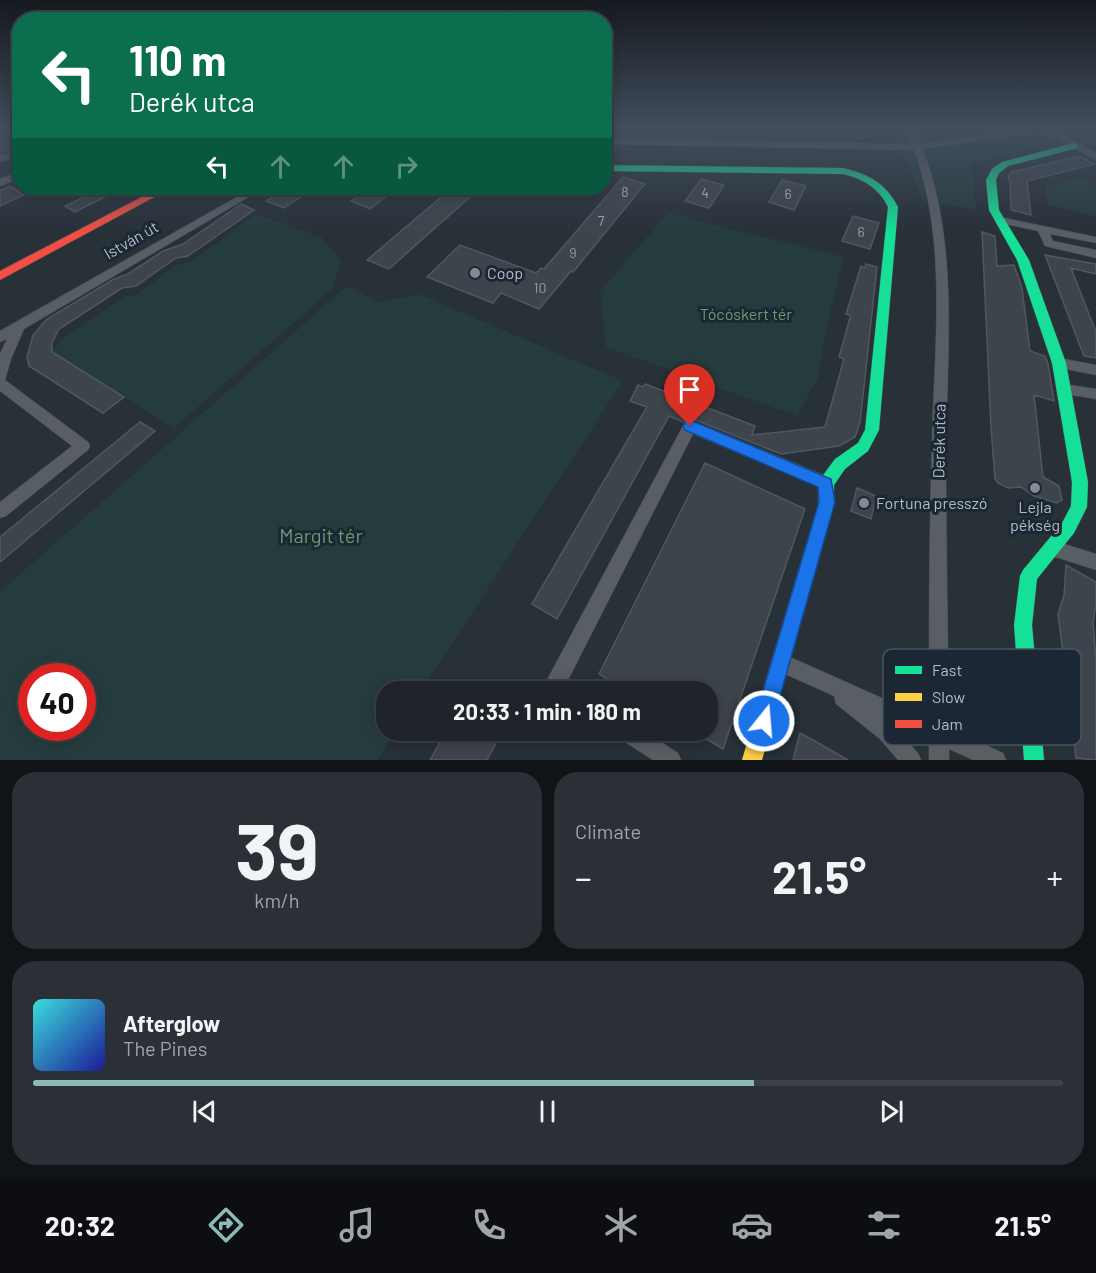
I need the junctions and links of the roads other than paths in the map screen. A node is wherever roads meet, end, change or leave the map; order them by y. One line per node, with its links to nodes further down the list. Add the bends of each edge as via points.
1 (924, 162): 23 (street, Derék utca, via 942,260)
2 (1011, 162): 6 (street, via 995,171 991,180 994,210)
3 (612, 168): 19 (street, via 831,170 854,173 887,193 893,207 872,429 862,447 840,464)
4 (153, 195): 10 (street, István út)
5 (247, 195): 11 (street, István út)
6 (1000, 220): 7 (street); 13 (street, via 1023,260)
7 (1042, 228): 8 (street); 9 (street, via 1049,244)
8 (1096, 240)
9 (1096, 254)
10 (0, 276)
11 (20, 324): 12 (street, István út); 15 (street)
12 (0, 337)
13 (1059, 363): 14 (street); 17 (street)
14 (1096, 370)
15 (0, 377)
16 (0, 384): 20 (street, via 83,446)
17 (1064, 388): 18 (street); 21 (street, via 1080,482 1079,507)
18 (1096, 394)
19 (826, 483): 25 (street, via 827,502); 27 (street, via 690,426)
20 (0, 511)
21 (1052, 548): 22 (street); 24 (street, via 1029,576 1023,625)
22 (1096, 562)
23 (939, 649)
24 (1025, 649)
25 (781, 662): 26 (street); 35 (street)
26 (812, 675): 28 (street); 29 (street)
27 (557, 681)
28 (883, 709)
29 (883, 729)
30 (641, 741): 34 (street)
31 (898, 745): 36 (street)
32 (962, 745): 37 (street)
33 (1033, 745): 38 (street)
34 (671, 760)
35 (752, 760)
36 (911, 760)
37 (996, 760)
38 (1034, 760)

